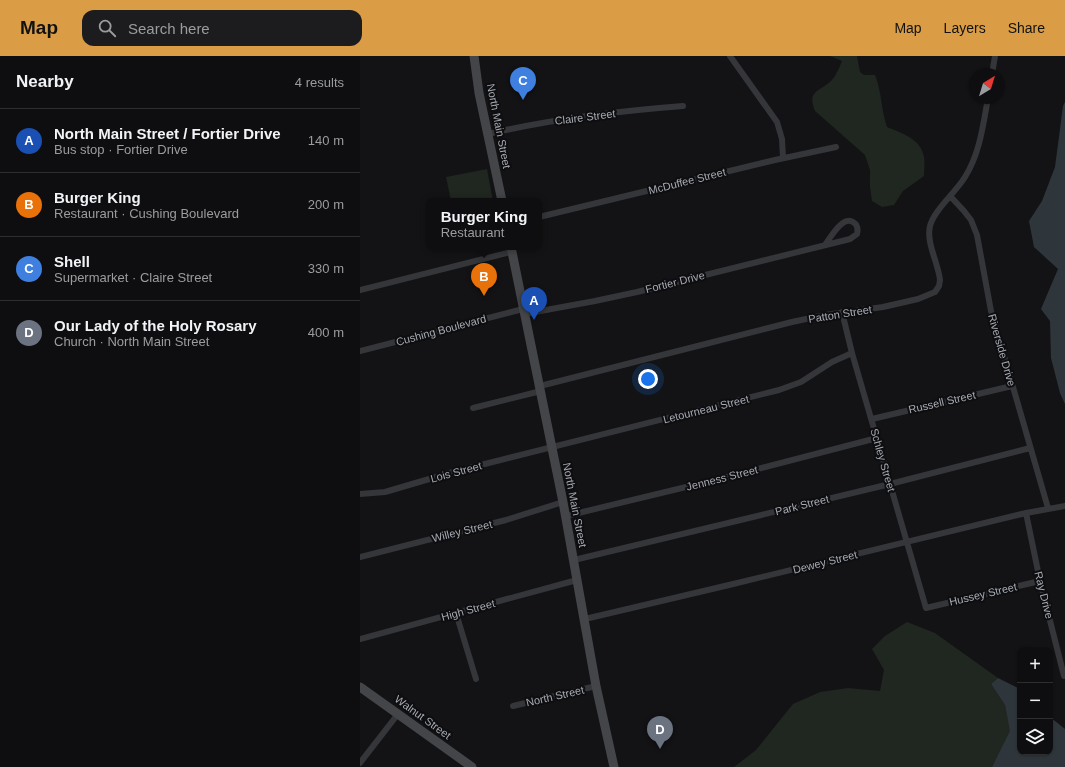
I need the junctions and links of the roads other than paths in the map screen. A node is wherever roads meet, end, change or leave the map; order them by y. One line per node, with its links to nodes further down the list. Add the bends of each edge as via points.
1 (474, 56): 7 (main road, North Main Street)
2 (730, 56): 9 (street, via 777,122 782,139)
3 (995, 56): 4 (street)
4 (993, 68)
5 (987, 104): 10 (street, Patton Street, via 975,159)
6 (683, 106): 7 (street, Claire Street, via 557,120)
7 (488, 134): 11 (main road, North Main Street)
8 (836, 147): 9 (street, McDuffee Street)
9 (783, 158): 12 (street, McDuffee Street)
10 (951, 197): 18 (street, Patton Street, via 930,226 930,242 940,280 934,292 883,307); 21 (street, Riverside Drive, via 964,211 977,235 991,311)
11 (501, 198)
12 (542, 216)
13 (825, 245): 13 (street, Fortier Drive, via 852,238 857,231 856,226 849,221 843,222); 17 (street, Fortier Drive, via 637,292)
14 (507, 250): 16 (street)
15 (511, 250): 17 (main road, North Main Street)
16 (360, 290)
17 (523, 311): 19 (street, Cushing Boulevard); 22 (main road, North Main Street)
18 (842, 312): 20 (street, Schley Street); 22 (street, Patton Street, via 792,322)
19 (360, 351)
20 (852, 353): 24 (street, Schley Street); 26 (street, Letourneau Street, via 786,388)
21 (1012, 386): 24 (street, Russell Street); 27 (street, Riverside Drive)
22 (540, 389): 23 (street, Patton Street); 26 (main road, North Main Street)
23 (473, 408)
24 (872, 419): 25 (street, Schley Street)
25 (877, 438): 28 (street, Schley Street); 34 (street, Jenness Street)
26 (552, 447): 29 (street, Lois Street, via 385,492); 30 (main road, North Main Street)
27 (1030, 448): 28 (street, Park Street); 32 (street, Riverside Drive)
28 (890, 484): 35 (street, Schley Street); 37 (street, Park Street)
29 (360, 494)
30 (563, 502): 34 (main road, North Main Street); 36 (street, Willey Street, via 506,520)
31 (1065, 506): 32 (street, Dewey Street)
32 (1048, 508): 33 (street, Dewey Street)
33 (1026, 513): 35 (street, Dewey Street); 39 (street, Ray Drive)
34 (566, 516): 37 (main road, North Main Street)
35 (907, 542): 40 (street, Schley Street); 42 (street, Dewey Street)
36 (360, 557)
37 (574, 560): 38 (main road, North Main Street)
38 (577, 580): 41 (street, High Street); 42 (main road, North Main Street)
39 (1040, 581): 40 (street, Hussey Street); 44 (street, Ray Drive)
40 (926, 608)
41 (456, 613): 43 (street, High Street); 45 (street)
42 (585, 619): 46 (main road, North Main Street)
43 (360, 639)
44 (1064, 676)
45 (476, 679)
46 (596, 686): 48 (street, North Street); 52 (main road, North Main Street)
47 (360, 687): 49 (main road, Walnut Street)
48 (513, 706)
49 (398, 714): 50 (street); 51 (main road, Walnut Street)
50 (360, 764)
51 (472, 767)
52 (614, 767)

